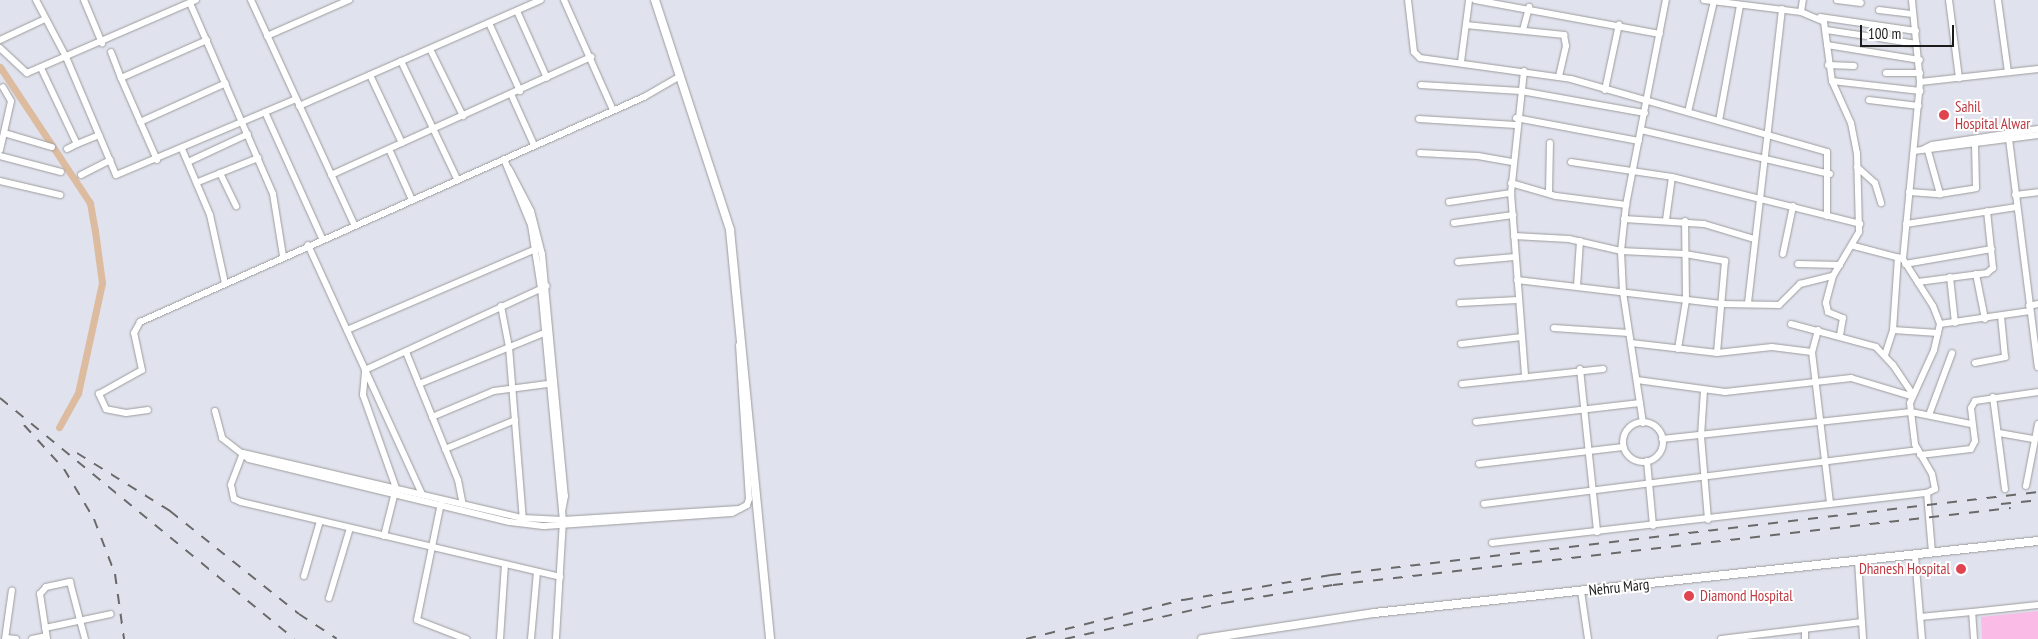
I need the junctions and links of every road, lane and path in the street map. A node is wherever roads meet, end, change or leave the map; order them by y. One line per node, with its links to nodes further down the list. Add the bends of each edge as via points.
1 (36, 0): 32 (street)
2 (251, 0): 40 (street)
3 (349, 0): 22 (street)
4 (542, 0): 28 (street)
5 (564, 0): 52 (street)
6 (655, 0): 66 (street, via 675,52)
7 (1408, 0): 55 (street, via 1416,56)
8 (1469, 0): 34 (street)
9 (1475, 0): 21 (street)
10 (1666, 0): 39 (street)
11 (1704, 0): 18 (street)
12 (1803, 0): 29 (street)
13 (1837, 0): 19 (street)
14 (1912, 0): 30 (street)
15 (1949, 0): 69 (street)
16 (1998, 0): 61 (street)
17 (87, 1): 45 (street)
18 (1714, 1): 24 (street); 86 (street)
19 (1847, 1): 23 (street)
20 (193, 2): 44 (street); 45 (street)
21 (1512, 2): 25 (street)
22 (335, 3): 40 (street)
23 (1861, 3)
24 (1740, 5): 26 (street); 90 (street)
25 (1528, 7): 35 (street); 36 (street)
26 (1782, 9): 29 (street); 100 (street)
27 (1880, 10): 30 (street)
28 (517, 11): 33 (street); 68 (street)
29 (1801, 12): 31 (street)
30 (1913, 14): 38 (street)
31 (1820, 17): 37 (street); 38 (street)
32 (45, 19): 43 (street); 51 (street)
33 (489, 23): 49 (street); 76 (street)
34 (1466, 24): 36 (street); 55 (street)
35 (1619, 24): 39 (street); 75 (street)
36 (1523, 30): 65 (street, via 1566,38)
37 (1826, 30): 41 (street); 47 (street)
38 (1916, 31): 46 (street)
39 (1660, 34): 81 (street)
40 (268, 36): 82 (street)
41 (1868, 36)
42 (1879, 38): 46 (street)
43 (0, 40)
44 (206, 40): 67 (street); 72 (street)
45 (102, 43): 51 (street)
46 (1918, 44): 53 (street)
47 (1827, 45): 53 (street); 56 (street)
48 (0, 48): 58 (street, via 23,72)
49 (430, 49): 54 (street); 88 (street)
50 (111, 52): 67 (street)
51 (66, 57): 58 (street); 99 (street)
52 (591, 57): 68 (street); 84 (street)
53 (1920, 60): 63 (street)
54 (401, 61): 64 (street); 94 (street)
55 (1461, 62): 60 (street)
56 (1828, 64): 57 (street); 70 (street)
57 (1854, 66)
58 (41, 68): 105 (street)
59 (2038, 70): 61 (street)
60 (1524, 71): 65 (street); 77 (street)
61 (2008, 72): 69 (street)
62 (1886, 73): 63 (street)
63 (1920, 73): 71 (street)
64 (370, 75): 82 (street); 104 (street)
65 (1559, 76): 75 (street)
66 (678, 77): 84 (street); 198 (street, via 724,208)
67 (121, 78): 91 (street)
68 (548, 78): 76 (street)
69 (1959, 78): 71 (street)
70 (1832, 81): 78 (street); 126 (street, via 1851,123)
71 (1920, 82): 78 (street)
72 (226, 83): 91 (street); 92 (street)
73 (1421, 85): 77 (street)
74 (1, 87): 97 (street, via 11,101)
75 (1605, 90): 81 (street)
76 (520, 91): 79 (street)
77 (1521, 91): 87 (street); 93 (street)
78 (1920, 91): 83 (street)
79 (511, 94): 88 (street); 108 (street)
80 (1868, 100): 83 (street)
81 (1647, 101): 86 (street); 87 (street)
82 (298, 102): 85 (street); 133 (street)
83 (1919, 106): 115 (street)
84 (613, 110): 108 (street)
85 (265, 112): 92 (street); 165 (street)
86 (1688, 112): 90 (street)
87 (1645, 113): 96 (street)
88 (463, 116): 94 (street)
89 (1419, 118): 93 (street)
90 (1719, 121): 100 (street)
91 (140, 122): 122 (street)
92 (244, 122): 98 (street); 111 (street)
93 (1516, 122): 103 (street); 124 (street)
94 (433, 129): 104 (street); 135 (street)
95 (2038, 129): 114 (street, via 1932,145)
96 (1642, 130): 103 (street); 119 (street)
97 (4, 133): 109 (street); 113 (street)
98 (248, 134): 118 (street); 123 (street)
99 (99, 135): 105 (street); 121 (street)
100 (1765, 135): 119 (street); 131 (street, via 1827,152)
101 (2038, 135): 102 (street)
102 (2009, 139): 107 (street); 145 (street)
103 (1639, 141): 128 (street)
104 (402, 143): 112 (street)
105 (76, 144): 110 (street)
106 (1550, 144): 142 (street)
107 (1974, 144): 114 (street); 143 (street, via 1976,188)
108 (534, 145): 120 (street)
109 (52, 147)
110 (68, 149)
111 (182, 149): 122 (street); 123 (street)
112 (389, 149): 133 (street); 147 (street)
113 (0, 150)
114 (1926, 150): 115 (street); 143 (street)
115 (1914, 151): 139 (street)
116 (1420, 153): 124 (street, via 1478,156)
117 (0, 156): 129 (street)
118 (258, 158): 130 (street); 175 (street, via 273,194)
119 (1763, 158): 131 (street); 146 (street)
120 (504, 159): 127 (street); 135 (street)
121 (110, 160): 122 (street, via 120,176); 132 (street)
122 (157, 160)
123 (188, 162): 137 (street)
124 (1513, 162): 138 (street)
125 (1571, 162): 128 (street)
126 (1857, 167): 149 (street, via 1875,183); 162 (street)
127 (508, 169): 170 (street); 188 (street, via 516,177 534,221)
128 (1633, 171): 134 (street); 150 (street)
129 (62, 172)
130 (220, 173): 137 (street); 151 (street)
131 (1830, 174): 156 (street)
132 (81, 175)
133 (331, 175): 161 (street)
134 (1672, 177): 146 (street); 158 (street)
135 (457, 179): 147 (street)
136 (0, 181): 144 (street)
137 (198, 182): 186 (street, via 210,215)
138 (1511, 183): 141 (street); 142 (street)
139 (1909, 192): 143 (street); 163 (street)
140 (2038, 192): 145 (street)
141 (1511, 193): 148 (street); 155 (street)
142 (1549, 193): 150 (street)
143 (1940, 194)
144 (60, 195)
145 (2016, 195): 153 (street)
146 (1758, 196): 152 (street); 166 (street)
147 (412, 200): 161 (street)
148 (1449, 202)
149 (1881, 203)
150 (1626, 205): 157 (street)
151 (236, 206)
152 (1793, 206): 156 (street); 174 (street)
153 (2017, 207): 154 (street); 197 (street)
154 (1987, 211): 163 (street); 171 (street)
155 (1513, 215): 160 (street); 164 (street)
156 (1828, 216): 162 (street)
157 (1624, 219): 158 (street); 172 (street)
158 (1666, 220): 159 (street)
159 (1685, 222): 166 (street); 173 (street)
160 (1454, 223)
161 (354, 224): 165 (street)
162 (1860, 224): 169 (street)
163 (1906, 224): 177 (street)
164 (1514, 236): 167 (street); 176 (street)
165 (322, 238): 168 (street)
166 (1754, 239): 193 (street)
167 (1580, 241): 172 (street); 187 (street)
168 (308, 245): 175 (street); 205 (street)
169 (1854, 246): 177 (street); 180 (street)
170 (536, 249): 188 (street); 205 (street)
171 (1992, 249): 177 (street); 181 (street, via 1993,268)
172 (1621, 251): 173 (street); 189 (street)
173 (1685, 254): 191 (street); 194 (street, via 1725,261)
174 (1783, 254)
175 (283, 256): 186 (street)
176 (1515, 257): 178 (street); 184 (street)
177 (1902, 260): 185 (street); 207 (street)
178 (1458, 262)
179 (1798, 264): 180 (street)
180 (1840, 265): 182 (street)
181 (1976, 274): 183 (street); 200 (street)
182 (1833, 276): 193 (street, via 1800,284 1779,305); 211 (street, via 1827,308 1842,318)
183 (1950, 277): 185 (street); 201 (street)
184 (1517, 280): 187 (street); 190 (street)
185 (1918, 282): 203 (street)
186 (225, 283): 240 (street, via 140,322 134,333 142,370 99,394 106,410 126,413)
187 (1577, 286): 189 (street)
188 (544, 287): 196 (street); 208 (street); 275 (street, via 565,496)
189 (1623, 292): 191 (street); 209 (street)
190 (1518, 300): 192 (street); 212 (street)
191 (1686, 300): 194 (street); 216 (street)
192 (1460, 302)
193 (1748, 303): 194 (street)
194 (1722, 304): 219 (street)
195 (2038, 304): 197 (street)
196 (501, 306): 215 (street); 217 (street)
197 (2030, 308): 199 (street); 223 (street)
198 (740, 309): 279 (street, via 739,371 748,504 713,515); 315 (street)
199 (2001, 316): 200 (street); 222 (street, via 2005,357)
200 (1985, 319): 201 (street)
201 (1955, 323): 203 (street)
202 (1791, 324): 206 (street)
203 (1940, 324): 210 (street)
204 (1554, 328): 209 (street)
205 (347, 330): 226 (street)
206 (1818, 330): 211 (street); 218 (street)
207 (1892, 330): 210 (street); 221 (street)
208 (544, 333): 215 (street); 231 (street)
209 (1629, 333): 213 (street)
210 (1938, 333): 236 (street)
211 (1840, 335): 221 (street, via 1868,344)
212 (1522, 337): 214 (street); 227 (street)
213 (1631, 343): 216 (street); 228 (street)
214 (1461, 344)
215 (509, 347): 230 (street); 233 (street)
216 (1678, 349): 219 (street)
217 (406, 352): 226 (street); 230 (street)
218 (1812, 352): 219 (street, via 1772,347); 229 (street)
219 (1717, 353)
220 (1952, 353): 243 (street)
221 (1885, 355): 236 (street)
222 (1975, 363)
223 (2038, 368)
224 (1580, 369): 225 (street); 227 (street); 239 (street)
225 (1603, 369)
226 (365, 370): 268 (street, via 363,395); 270 (street)
227 (1525, 376): 232 (street)
228 (1637, 380): 234 (street); 238 (street)
229 (1814, 382): 234 (street, via 1725,392); 236 (street, via 1851,378); 248 (street)
230 (418, 384): 244 (street)
231 (548, 384): 233 (street); 275 (street)
232 (1462, 384)
233 (512, 386): 244 (street); 245 (street)
234 (1704, 390): 252 (street)
235 (2038, 392): 237 (street)
236 (1912, 394): 242 (street)
237 (1993, 398): 249 (street, via 1971,405); 251 (street)
238 (1640, 403): 239 (street); 247 (street)
239 (1584, 408): 246 (street); 257 (street)
240 (148, 410)
241 (215, 411): 258 (street, via 222,438)
242 (1911, 412): 243 (street); 248 (street); 259 (street)
243 (1929, 415): 249 (street)
244 (432, 417): 256 (street)
245 (515, 420): 256 (street); 278 (street)
246 (1476, 422)
247 (1642, 423): 253 (street, via 1655,426); 255 (street, via 1625,433)
248 (1818, 423): 252 (street); 261 (street)
249 (1971, 424): 259 (street, via 1974,441 1971,449)
250 (2038, 424): 254 (street)
251 (1999, 433): 254 (street); 266 (street)
252 (1701, 436): 253 (street); 263 (street)
253 (1662, 439): 260 (street, via 1658,455)
254 (2034, 439): 265 (street)
255 (1623, 447): 257 (street); 260 (street, via 1633,459)
256 (445, 449): 274 (street)
257 (1588, 451): 262 (street); 267 (street)
258 (243, 453): 268 (street, via 253,460); 277 (street, via 231,485 234,499)
259 (1919, 453): 261 (street); 269 (street, via 1935,482 1935,489)
260 (1648, 461): 264 (street)
261 (1823, 461): 263 (street); 273 (street)
262 (1479, 464)
263 (1704, 476): 264 (street); 276 (street)
264 (1650, 483): 267 (street); 280 (street)
265 (2026, 486)
266 (2005, 489)
267 (1592, 490): 272 (street); 282 (street)
268 (396, 491): 270 (street); 271 (street); 283 (street)
269 (1927, 493): 273 (street); 287 (street)
270 (422, 494): 271 (street)
271 (441, 503): 274 (street); 278 (street); 286 (street)
272 (1484, 504)
273 (1830, 504): 276 (street)
274 (463, 505): 278 (street)
275 (562, 511): 279 (street)
276 (1708, 520): 280 (street)
277 (320, 521): 281 (street); 292 (street)
278 (523, 521): 279 (street)
279 (563, 522): 293 (street)
280 (1653, 526): 282 (street)
281 (350, 528): 283 (street); 296 (street)
282 (1597, 532): 285 (street)
283 (384, 536): 286 (street)
284 (2038, 541): 287 (street, Nehru Marg)
285 (1492, 543)
286 (431, 547): 290 (street); 311 (street, via 417,620)
287 (1932, 553): 288 (street, Nehru Marg)
288 (1915, 556): 289 (street, Nehru Marg); 300 (street)
289 (1858, 561): 295 (street, Nehru Marg); 302 (street)
290 (505, 564): 291 (street); 312 (street)
291 (537, 572): 293 (street); 313 (street)
292 (304, 576)
293 (560, 577): 314 (street)
294 (12, 590): 305 (street)
295 (1581, 591): 307 (street, Nehru Marg, via 1374,613); 317 (street)
296 (329, 598)
297 (2038, 605): 298 (street)
298 (1972, 612): 300 (street); 322 (street)
299 (110, 614): 301 (street)
300 (1920, 617): 321 (street)
301 (78, 622): 303 (street); 303 (street, via 70,582 41,591); 310 (street)
302 (1862, 622): 304 (street); 320 (street)
303 (45, 628): 306 (street)
304 (1805, 629): 318 (street); 319 (street)
305 (6, 638): 308 (street)
306 (47, 638): 309 (street)
307 (1219, 638): 316 (street, Nehru Marg)
308 (16, 639)
309 (32, 639)
310 (85, 639)
311 (466, 639)
312 (500, 639)
313 (531, 639)
314 (556, 639)
315 (770, 639)
316 (1202, 639)
317 (1588, 639)
318 (1721, 639)
319 (1805, 639)
320 (1863, 639)
321 (1922, 639)
322 (1974, 639)

